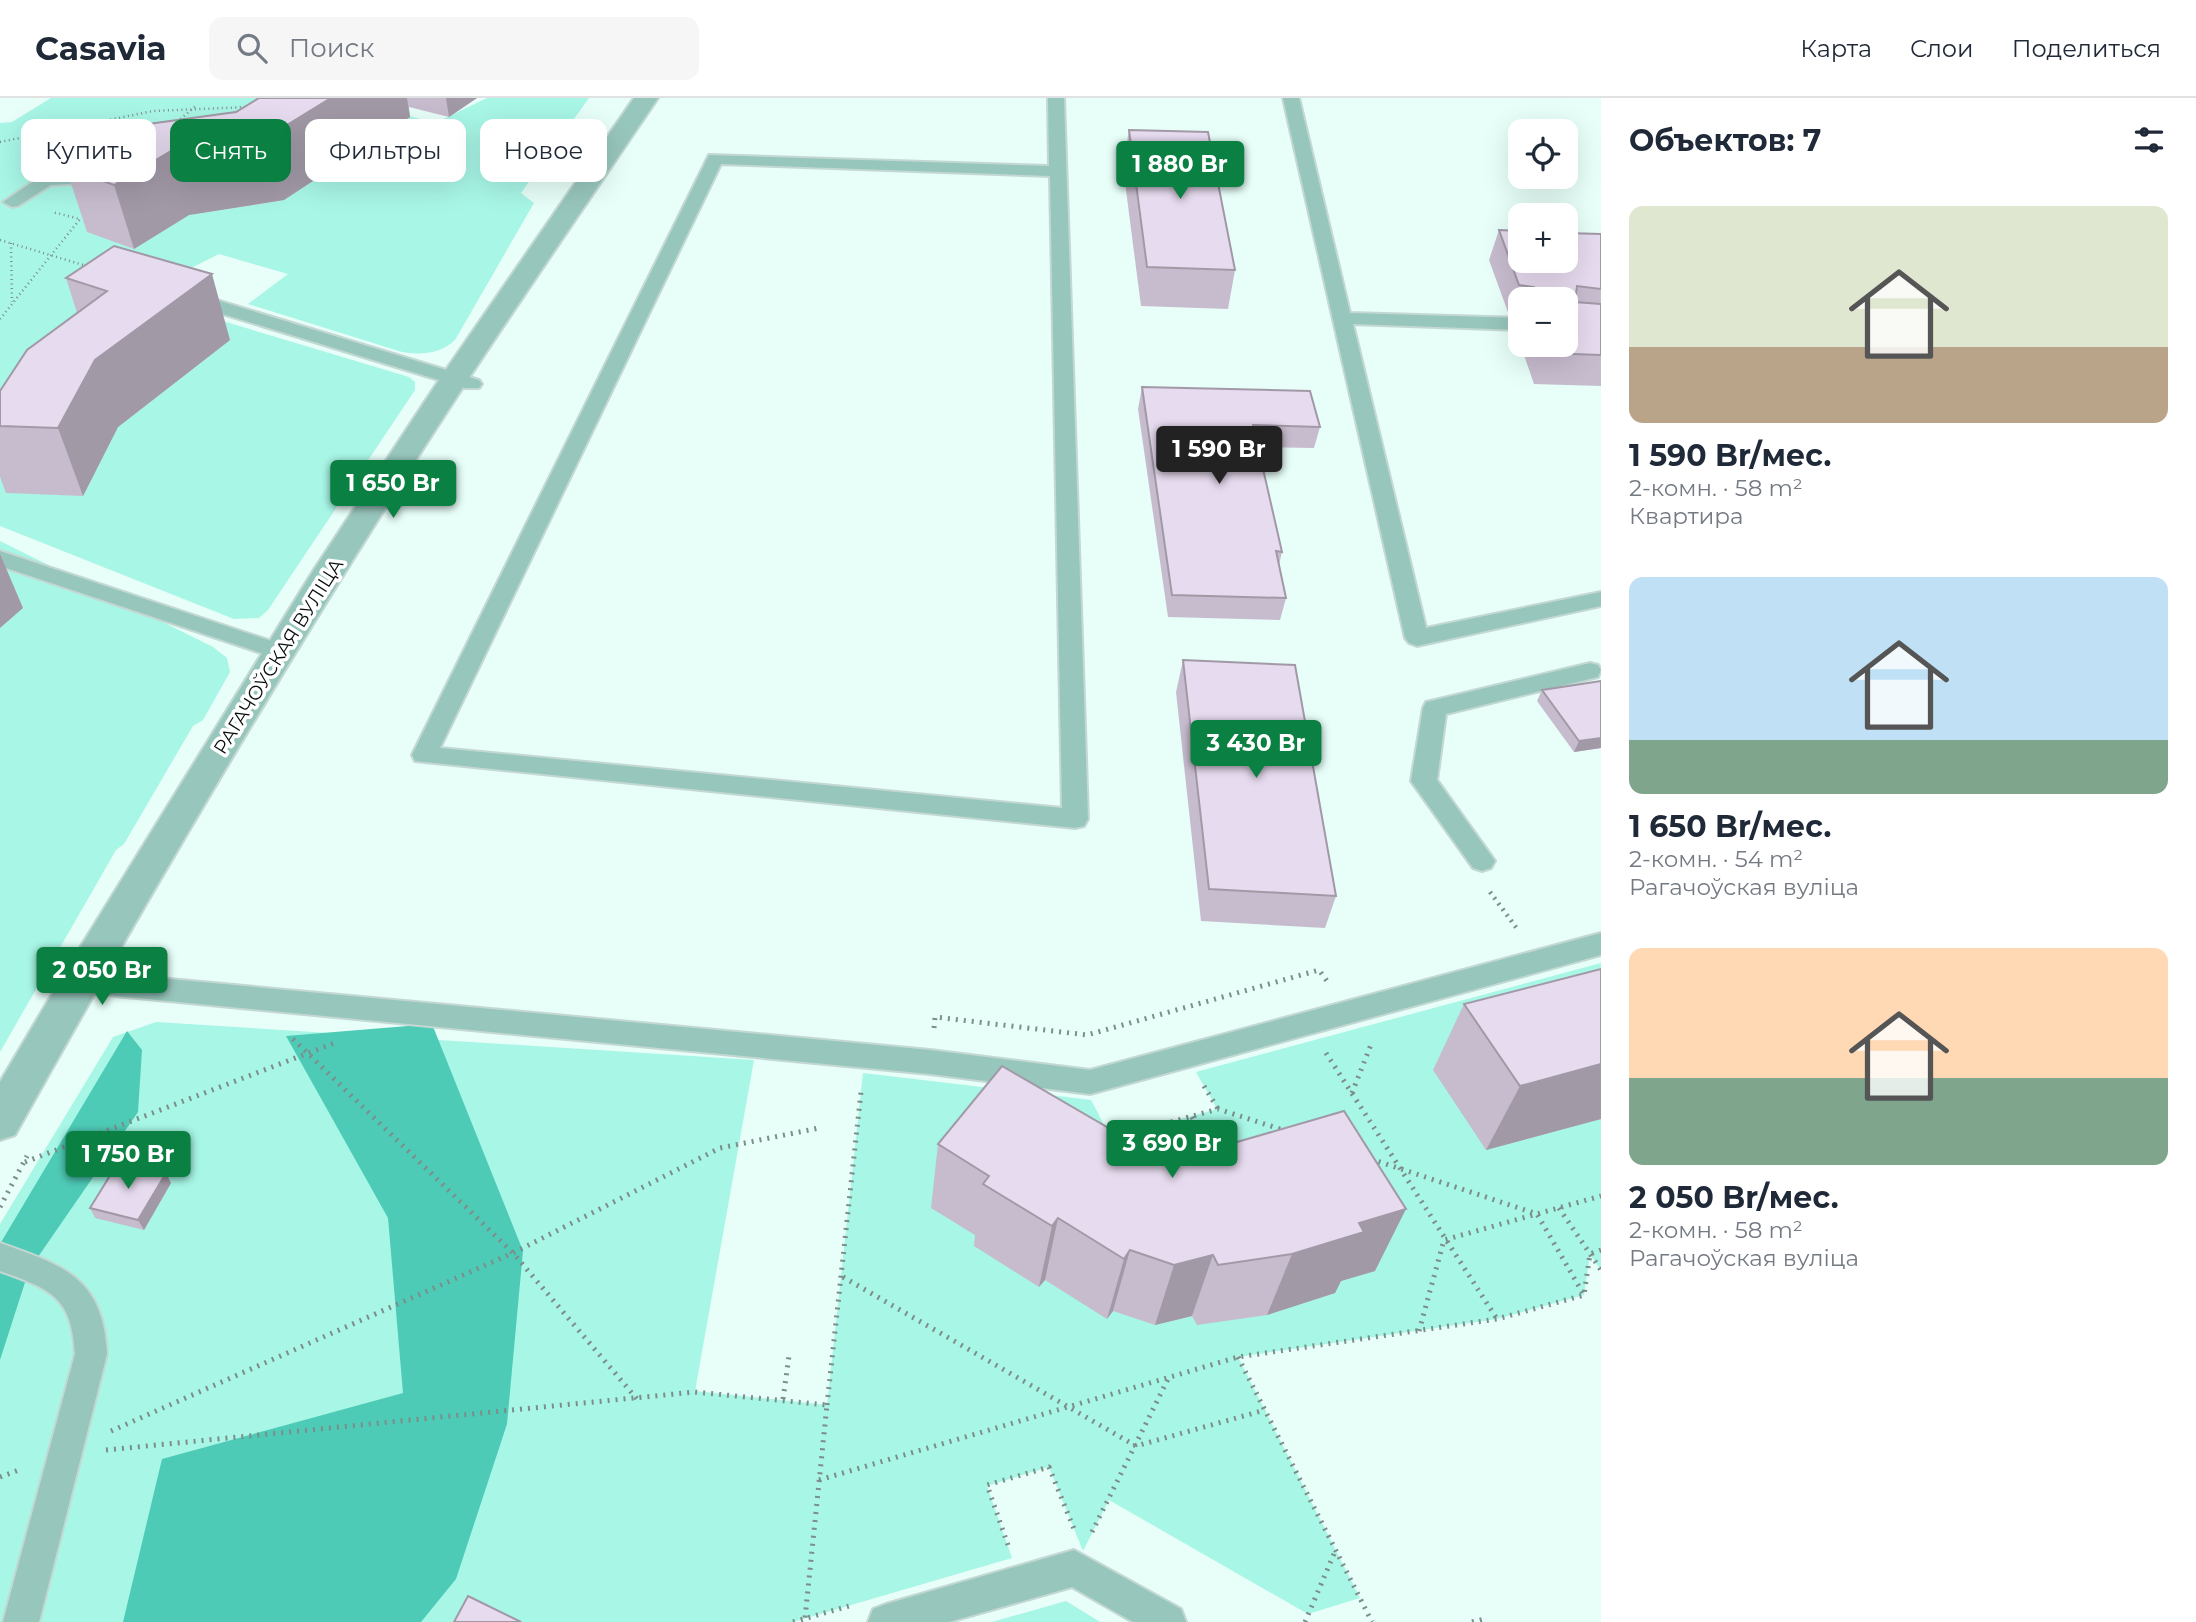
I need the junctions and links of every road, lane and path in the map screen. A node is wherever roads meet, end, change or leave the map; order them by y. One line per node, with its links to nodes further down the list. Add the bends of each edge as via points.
1 (646, 98): 20 (street, РАГАЧОЎСКАЯ ВУЛІЦА)
2 (1056, 98): 8 (lane)
3 (1291, 98): 17 (lane)
4 (198, 104): 5 (path); 6 (path); 7 (path, via 153,108)
5 (260, 107)
6 (169, 129)
7 (0, 142)
8 (1058, 171): 8 (lane, via 1075,819 424,755 715,159)
9 (44, 182): 10 (lane)
10 (12, 202)
11 (45, 210): 13 (path)
12 (90, 214): 13 (path)
13 (80, 219): 16 (path)
14 (11, 243): 16 (path)
15 (169, 291): 20 (lane)
16 (12, 302): 18 (path)
17 (1343, 318): 19 (lane); 22 (lane, via 1417,638)
18 (0, 319)
19 (1508, 324)
20 (463, 380): 23 (street, РАГАЧОЎСКАЯ ВУЛІЦА, via 325,578)
21 (0, 558): 23 (lane)
22 (1601, 599)
23 (281, 652): 28 (street, РАГАЧОЎСКАЯ ВУЛІЦА)
24 (1590, 671): 25 (lane, via 1435,708 1424,781)
25 (1482, 860): 26 (path, via 1468,863)
26 (1522, 936)
27 (1601, 944): 30 (lane)
28 (82, 978): 30 (lane, via 1090,1082); 39 (street, РАГАЧОЎСКАЯ ВУЛІЦА)
29 (1332, 988): 33 (path, via 1319,970 1087,1035 935,1017)
30 (1307, 1023): 37 (path)
31 (1374, 1035): 37 (path)
32 (290, 1036): 35 (path)
33 (933, 1037)
34 (346, 1038): 35 (path)
35 (310, 1053): 44 (path); 52 (path)
36 (861, 1086): 56 (path)
37 (1352, 1094): 46 (path)
38 (1192, 1116): 41 (path, via 1218,1109); 42 (path); 45 (path)
39 (0, 1122)
40 (819, 1128): 52 (path, via 720,1148)
41 (1295, 1135)
42 (1110, 1139)
43 (1360, 1155): 46 (path)
44 (24, 1162)
45 (1217, 1164)
46 (1399, 1168): 49 (path); 50 (path)
47 (1601, 1196): 48 (path)
48 (1559, 1208): 49 (path); 53 (path)
49 (1537, 1214): 50 (path); 57 (path)
50 (1444, 1240): 58 (path); 59 (path)
51 (1601, 1250): 53 (path)
52 (513, 1253): 63 (path); 69 (path)
53 (1590, 1254): 55 (path); 57 (path)
54 (0, 1257): 69 (lane, via 53,1276 72,1289 85,1308 91,1354)
55 (1601, 1270)
56 (843, 1277): 65 (path); 66 (path)
57 (1584, 1295): 58 (path)
58 (1497, 1319): 59 (path)
59 (1419, 1331): 61 (path)
60 (789, 1356): 64 (path)
61 (1238, 1357): 62 (path); 67 (path)
62 (1170, 1377): 66 (path); 68 (path)
63 (638, 1399): 64 (path, via 695,1392); 69 (path)
64 (783, 1399): 65 (path)
65 (827, 1405): 70 (path)
66 (1070, 1406): 68 (path); 70 (path)
67 (1265, 1410): 68 (path); 71 (path)
68 (1136, 1446): 73 (path)
69 (63, 1453): 76 (lane)
70 (820, 1480): 75 (path)
71 (1336, 1548): 79 (path); 80 (path)
72 (1013, 1559): 73 (path, via 987,1485 1049,1467)
73 (1078, 1559): 74 (lane); 78 (lane)
74 (872, 1613): 75 (path)
75 (805, 1618): 77 (path)
76 (22, 1622)
77 (793, 1622)
78 (1168, 1622)
79 (1305, 1622)
80 (1372, 1622)
81 (1472, 1622): 82 (path)
82 (1486, 1622)

